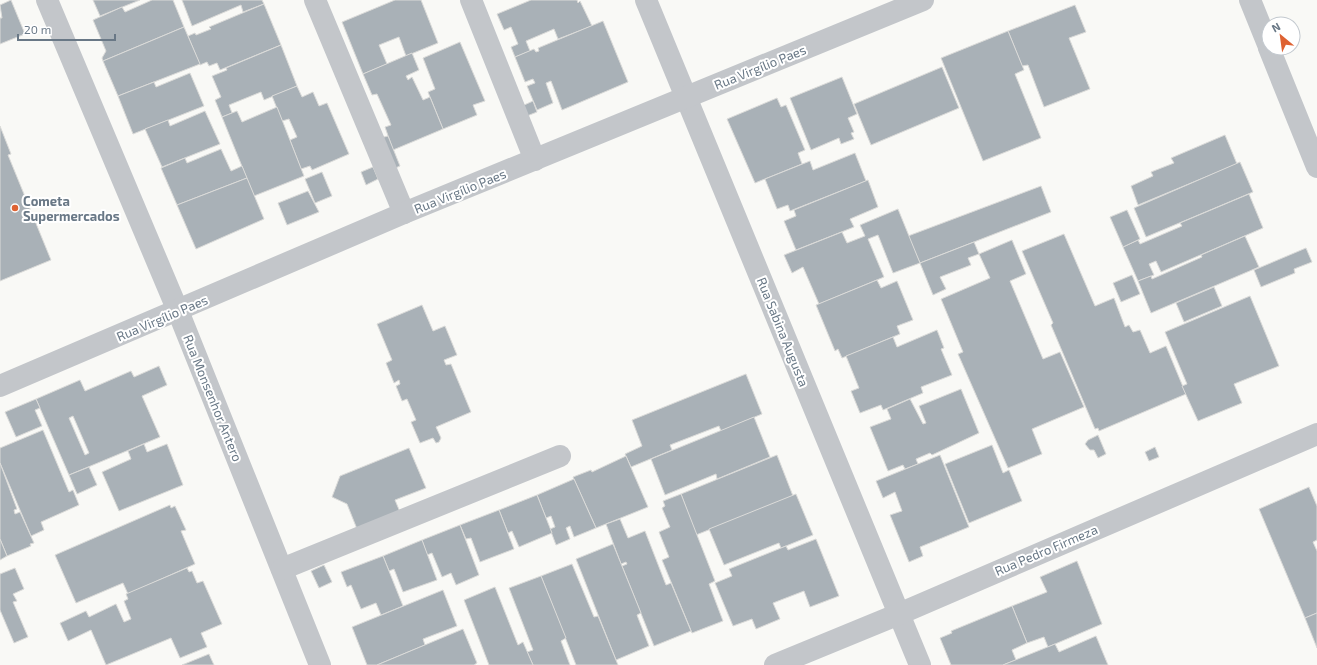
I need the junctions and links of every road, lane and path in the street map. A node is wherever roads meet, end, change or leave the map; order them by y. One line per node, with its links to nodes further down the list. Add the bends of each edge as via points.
1 (47, 0): 13 (street, Rua Monsenhor Antero)
2 (315, 0): 12 (street)
3 (471, 0): 10 (street)
4 (646, 0): 9 (street, Rua Sabina Augusta)
5 (922, 0): 9 (street, Rua Virgílio Paes)
6 (1250, 0): 7 (street)
7 (1261, 28)
8 (1272, 56): 11 (street)
9 (687, 97): 10 (street, Rua Virgílio Paes); 18 (street, Rua Sabina Augusta)
10 (535, 160): 12 (street, Rua Virgílio Paes)
11 (1317, 167)
12 (404, 214): 13 (street, Rua Virgílio Paes)
13 (178, 311): 14 (street, Rua Virgílio Paes); 17 (street, Rua Monsenhor Antero)
14 (0, 386)
15 (1317, 434): 18 (street, Rua Pedro Firmeza)
16 (560, 456): 17 (street)
17 (282, 569): 19 (street, Rua Monsenhor Antero)
18 (899, 614): 20 (street, Rua Pedro Firmeza); 21 (street, Rua Sabina Augusta)
19 (320, 665)
20 (775, 665)
21 (920, 665)

